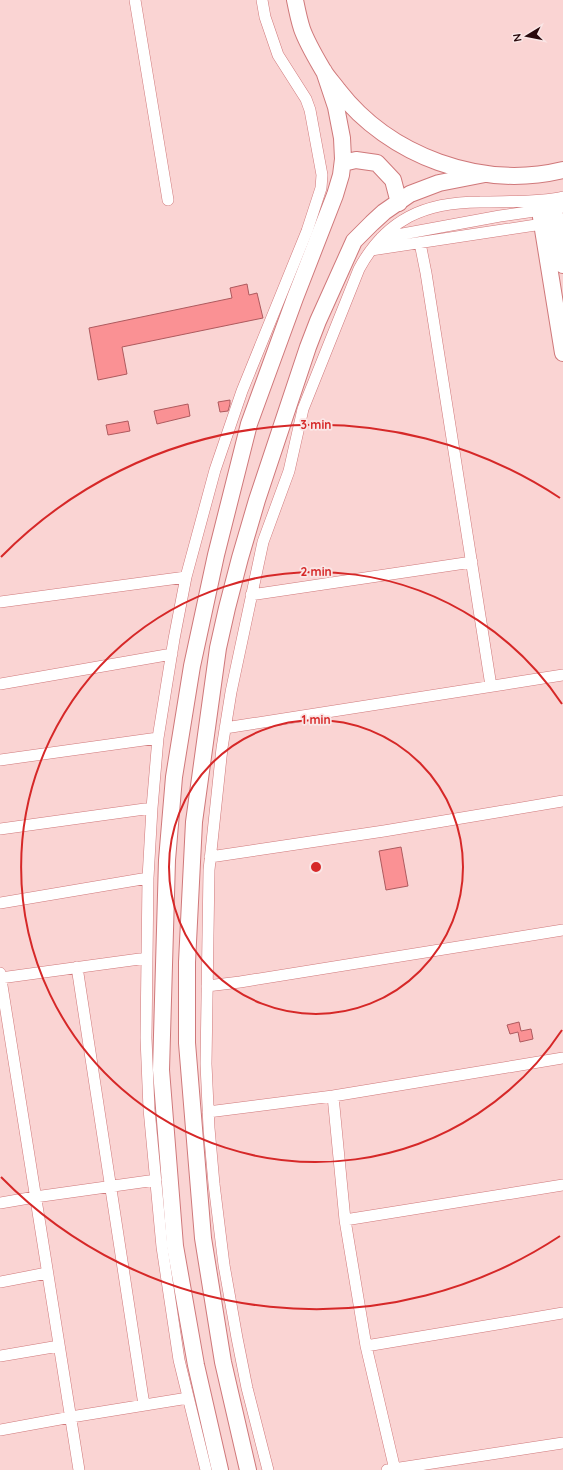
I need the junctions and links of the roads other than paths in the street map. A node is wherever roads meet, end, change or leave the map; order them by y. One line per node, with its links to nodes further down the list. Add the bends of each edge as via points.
1 (135, 0): 8 (street)
2 (262, 0): 17 (street, via 278,56 306,99 310,110 322,175 321,188 307,231 242,391 215,470)
3 (294, 0): 4 (main road, via 303,30)
4 (324, 71): 5 (main road, via 336,107 342,138); 7 (main road, via 348,103 377,129 410,151 447,166)
5 (343, 163): 9 (main road, via 356,160 377,163 394,180); 60 (main road, via 335,195 249,424 216,555 192,666 174,777 167,860 161,1070 175,1246 196,1365)
6 (563, 170): 7 (main road, via 518,176)
7 (485, 174): 9 (main road, via 439,183 410,194)
8 (168, 200)
9 (398, 202): 61 (main road, via 354,241 308,347 257,500 218,648 194,822 187,962 187,1043 203,1238 223,1362)
10 (554, 213): 11 (street, via 493,218); 11 (street, via 526,201 457,202 416,213 399,222); 12 (street); 14 (main road); 15 (main road)
11 (381, 238): 13 (street)
12 (420, 243): 13 (street); 16 (street)
13 (371, 250): 18 (street, via 359,269 303,409 289,470 263,542)
14 (563, 265)
15 (563, 353)
16 (472, 562): 18 (street); 23 (street)
17 (186, 577): 19 (street); 20 (street)
18 (251, 595): 24 (street)
19 (0, 602)
20 (172, 654): 22 (street); 25 (street)
21 (563, 675): 23 (street)
22 (0, 684)
23 (491, 686): 24 (street)
24 (226, 728): 30 (street)
25 (158, 738): 26 (street); 28 (street)
26 (0, 760)
27 (563, 801): 30 (street)
28 (152, 808): 29 (street); 31 (street)
29 (0, 829)
30 (210, 857): 37 (street)
31 (148, 878): 32 (street); 34 (street)
32 (0, 903)
33 (563, 930): 37 (street)
34 (147, 958): 35 (street); 41 (street, via 146,1046)
35 (77, 967): 36 (street); 43 (street)
36 (0, 976): 44 (street)
37 (206, 986): 40 (street)
38 (563, 1058): 39 (street)
39 (333, 1096): 40 (street); 46 (street)
40 (208, 1112): 62 (street, via 224,1265 247,1388)
41 (156, 1180): 43 (street); 53 (street, via 162,1247 179,1360)
42 (563, 1185): 46 (street)
43 (110, 1186): 44 (street); 54 (street)
44 (35, 1197): 45 (street); 47 (street)
45 (0, 1203)
46 (345, 1220): 51 (street)
47 (47, 1273): 48 (street); 50 (street)
48 (0, 1282)
49 (563, 1313): 51 (street)
50 (59, 1346): 52 (street); 55 (street)
51 (366, 1346): 63 (street)
52 (0, 1356)
53 (188, 1398): 54 (street); 59 (street)
54 (144, 1405): 55 (street)
55 (71, 1417): 56 (street); 58 (street)
56 (0, 1430)
57 (563, 1442): 63 (street)
58 (79, 1470)
59 (206, 1470)
60 (220, 1470)
61 (248, 1470)
62 (268, 1470)
63 (393, 1470)

